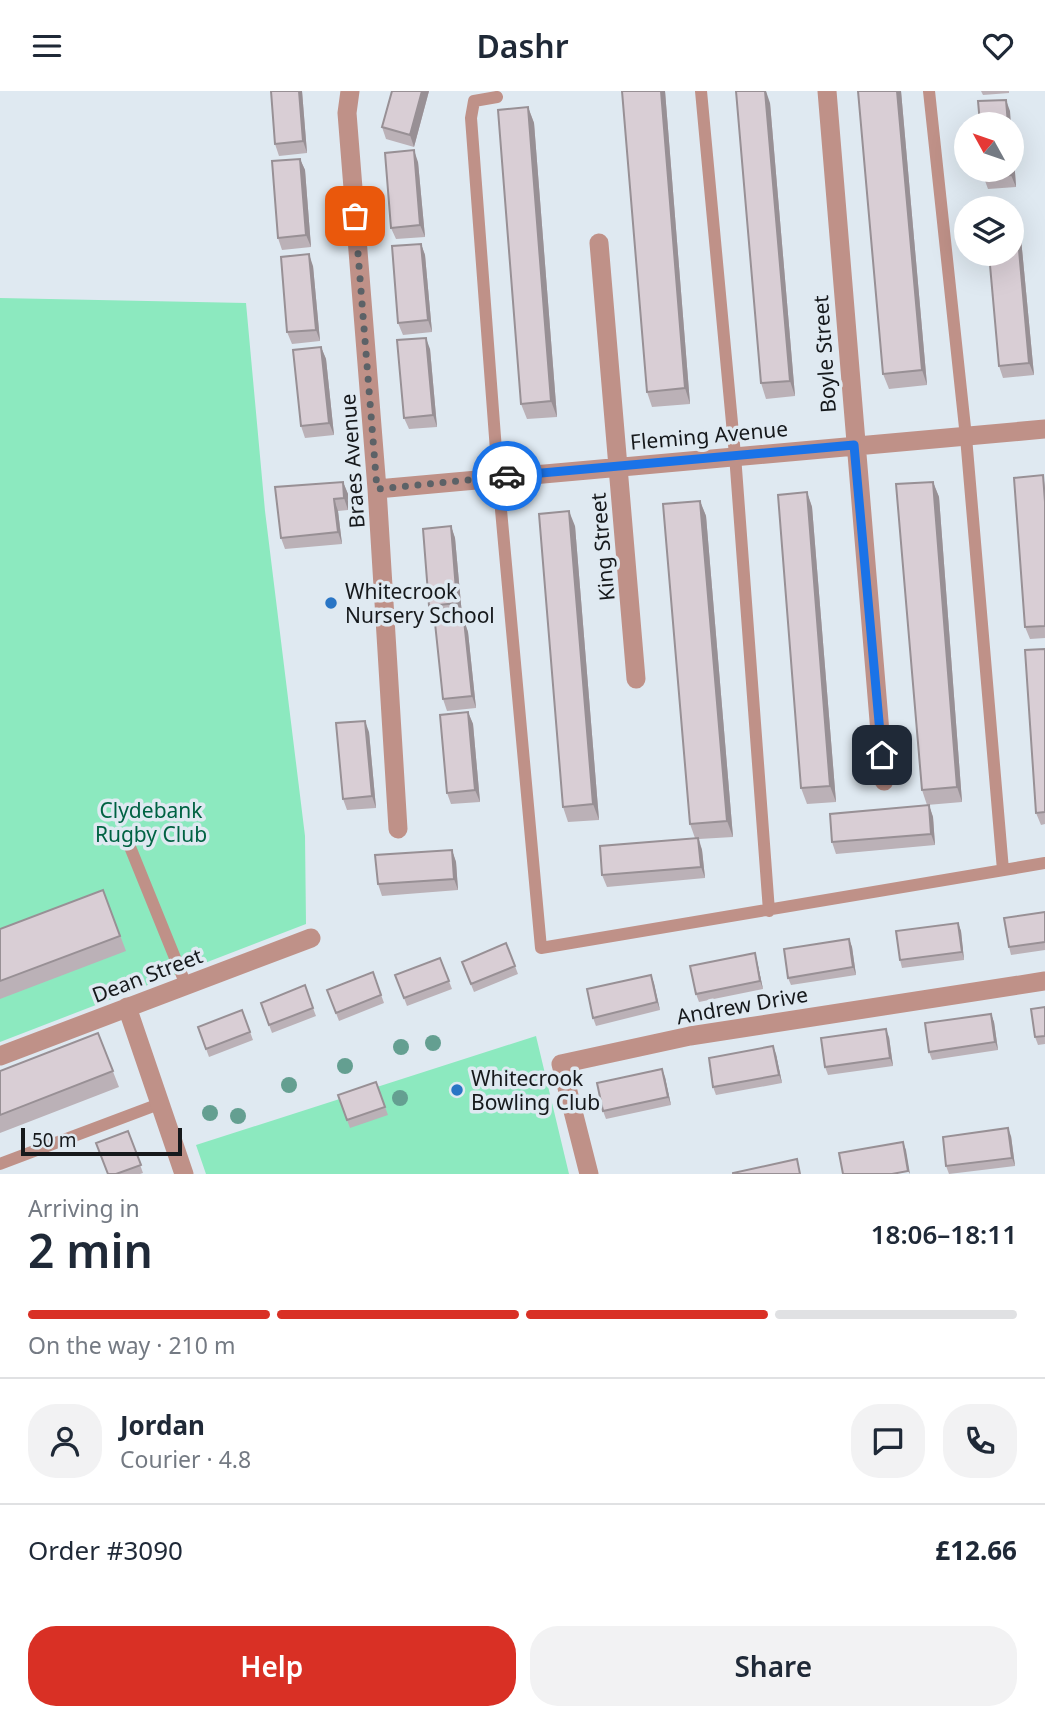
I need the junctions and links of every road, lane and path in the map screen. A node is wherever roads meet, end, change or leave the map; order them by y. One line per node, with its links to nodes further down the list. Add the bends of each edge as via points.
1 (350, 91): 13 (street, Braes Avenue, via 346,113)
2 (701, 91): 10 (lane)
3 (827, 91): 9 (street, Boyle Street)
4 (929, 91): 8 (lane)
5 (497, 97): 12 (lane, via 474,101 471,118)
6 (599, 243): 11 (street, King Street)
7 (1045, 429): 8 (street, Fleming Avenue)
8 (966, 437): 9 (street, Fleming Avenue); 19 (lane)
9 (854, 445): 10 (street, Fleming Avenue); 15 (street, Boyle Street)
10 (735, 455): 11 (street, Fleming Avenue); 20 (lane)
11 (617, 466): 12 (street, Fleming Avenue); 14 (street, King Street)
12 (498, 477): 13 (street, Fleming Avenue); 20 (lane, via 541,947)
13 (377, 489): 16 (street, Braes Avenue)
14 (636, 679)
15 (884, 781)
16 (398, 829)
17 (126, 837): 23 (lane)
18 (1045, 863): 19 (lane)
19 (1003, 870): 20 (lane)
20 (768, 911)
21 (310, 938): 23 (street, Dean Street)
22 (1045, 981): 29 (street, Andrew Drive, via 690,1036 561,1064)
23 (186, 985): 24 (street, Dean Street)
24 (127, 1007): 25 (street, Dean Street); 26 (street)
25 (0, 1056)
26 (159, 1104): 27 (lane); 28 (street)
27 (0, 1164)
28 (184, 1174)
29 (589, 1174)

